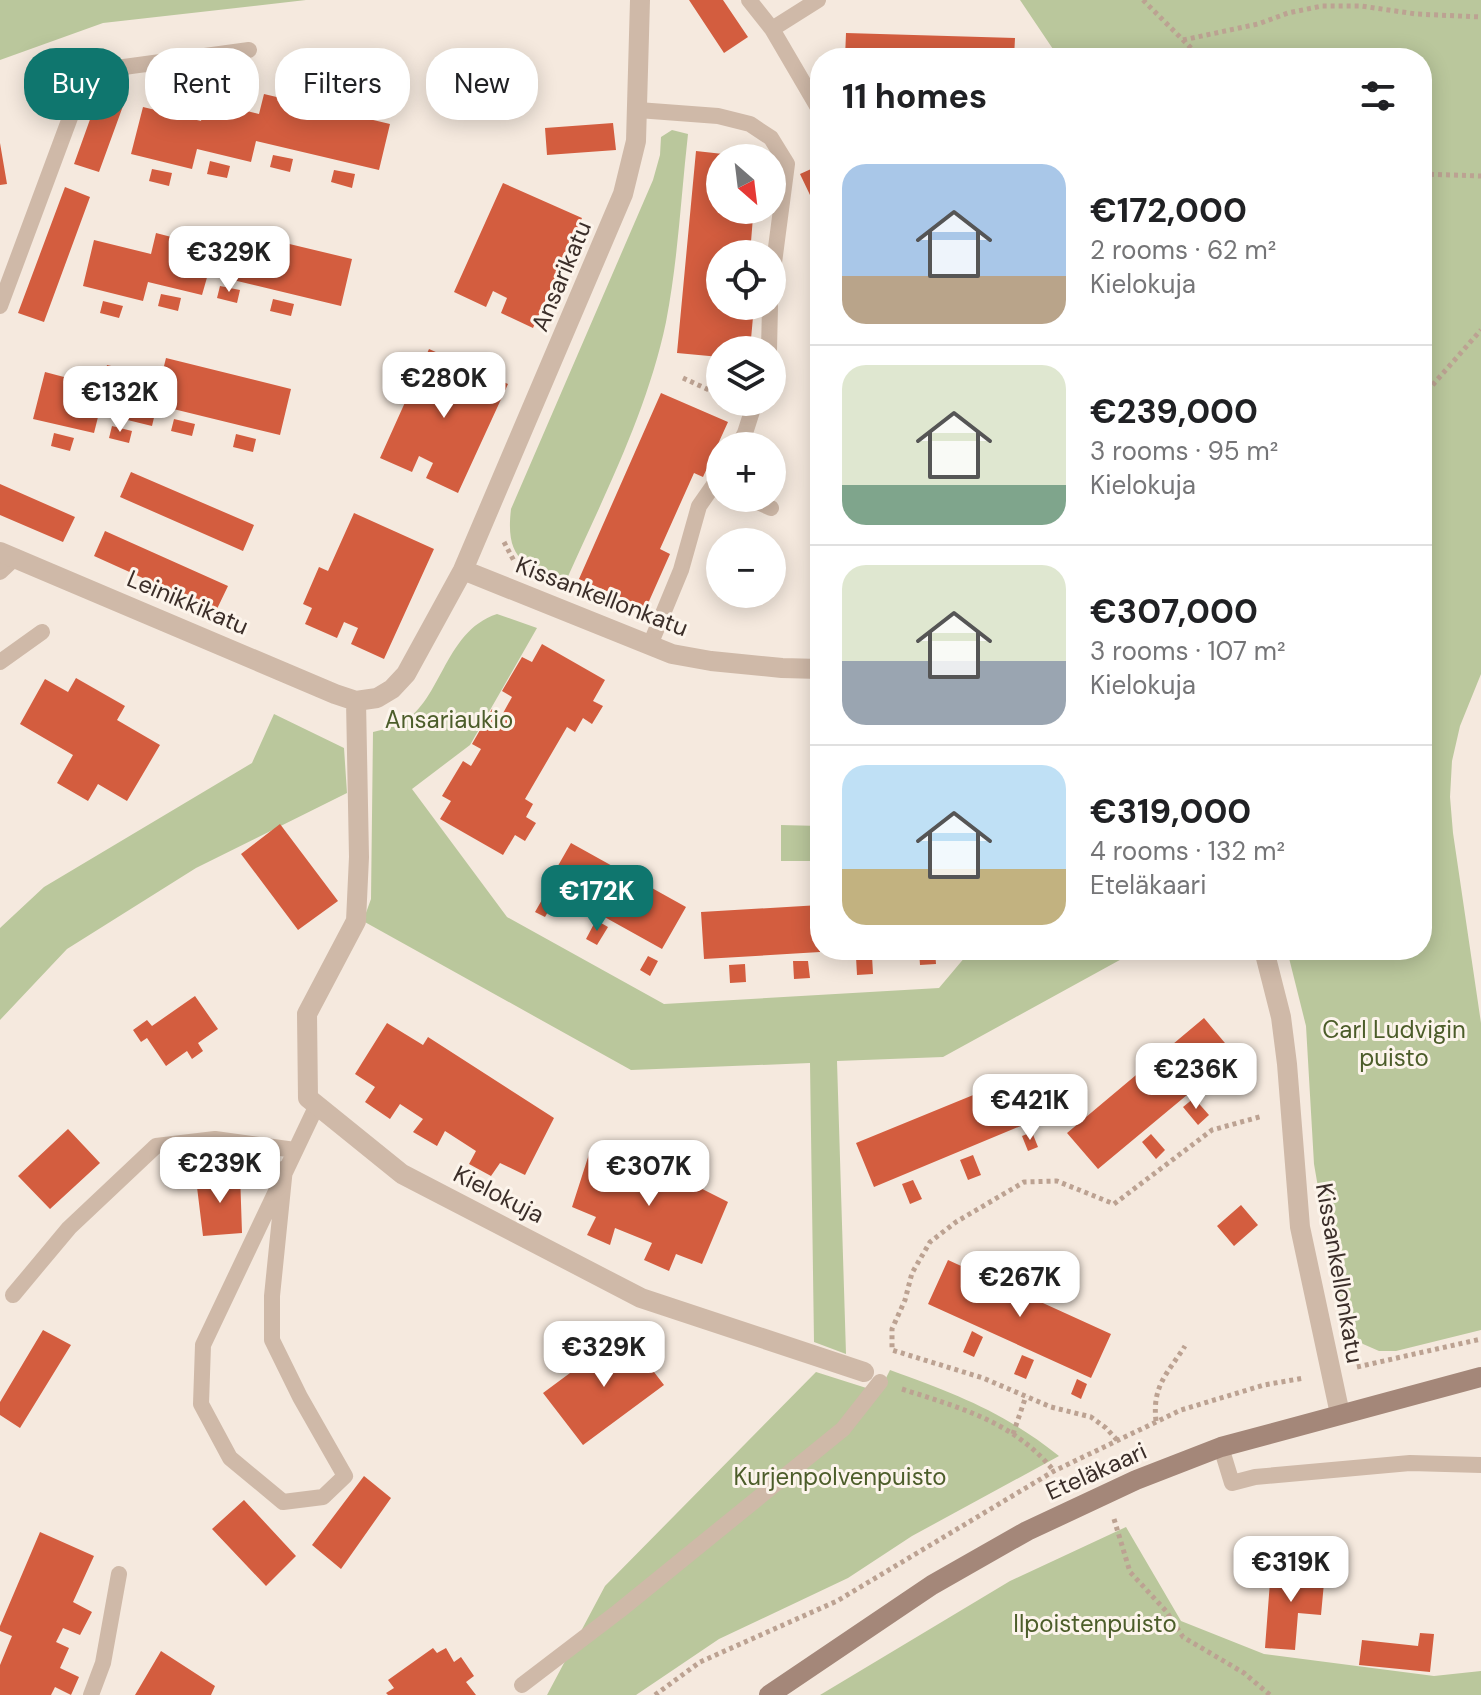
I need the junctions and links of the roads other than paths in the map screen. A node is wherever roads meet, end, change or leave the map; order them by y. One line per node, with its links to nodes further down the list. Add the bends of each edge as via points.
1 (640, 0): 7 (street, Ansarikatu)
2 (749, 0): 4 (lane)
3 (818, 0): 4 (lane)
4 (772, 29): 6 (lane)
5 (145, 64): 9 (lane, via 87,72)
6 (810, 94)
7 (638, 110): 8 (lane, via 718,116 750,124 771,138 787,164); 12 (street, Ansarikatu, via 631,168 613,222)
8 (777, 240)
9 (0, 306)
10 (706, 501): 15 (lane, via 699,506 681,570)
11 (8, 554): 13 (lane); 18 (street, Leinikkikatu)
12 (463, 570): 15 (street, Kissankellonkatu); 18 (street, Ansarikatu, via 406,674 377,698)
13 (0, 572)
14 (42, 632): 16 (lane)
15 (650, 645): 17 (street, Kissankellonkatu, via 711,661)
16 (0, 662)
17 (810, 669)
18 (356, 701): 20 (street, via 356,921 307,1014 308,1098)
19 (1267, 960): 26 (street, Kissankellonkatu, via 1285,1048 1300,1227)
20 (317, 1105): 21 (lane); 24 (street, Kielokuja, via 402,1174 641,1298)
21 (295, 1150): 22 (lane); 23 (lane, via 215,1139 156,1146 69,1228)
22 (285, 1168): 22 (lane, via 203,1345 201,1404 230,1458 283,1502 323,1497 345,1476 272,1340)
23 (13, 1295)
24 (872, 1377): 30 (lane, via 843,1429)
25 (1481, 1377): 26 (main road, Eteläkaari)
26 (1340, 1414): 27 (main road, Eteläkaari)
27 (1221, 1447): 28 (lane, via 1232,1483 1410,1463); 32 (main road, Eteläkaari, via 1027,1531 932,1585)
28 (1481, 1465)
29 (119, 1574): 31 (lane, via 103,1663)
30 (522, 1685)
31 (91, 1695)
32 (770, 1695)

